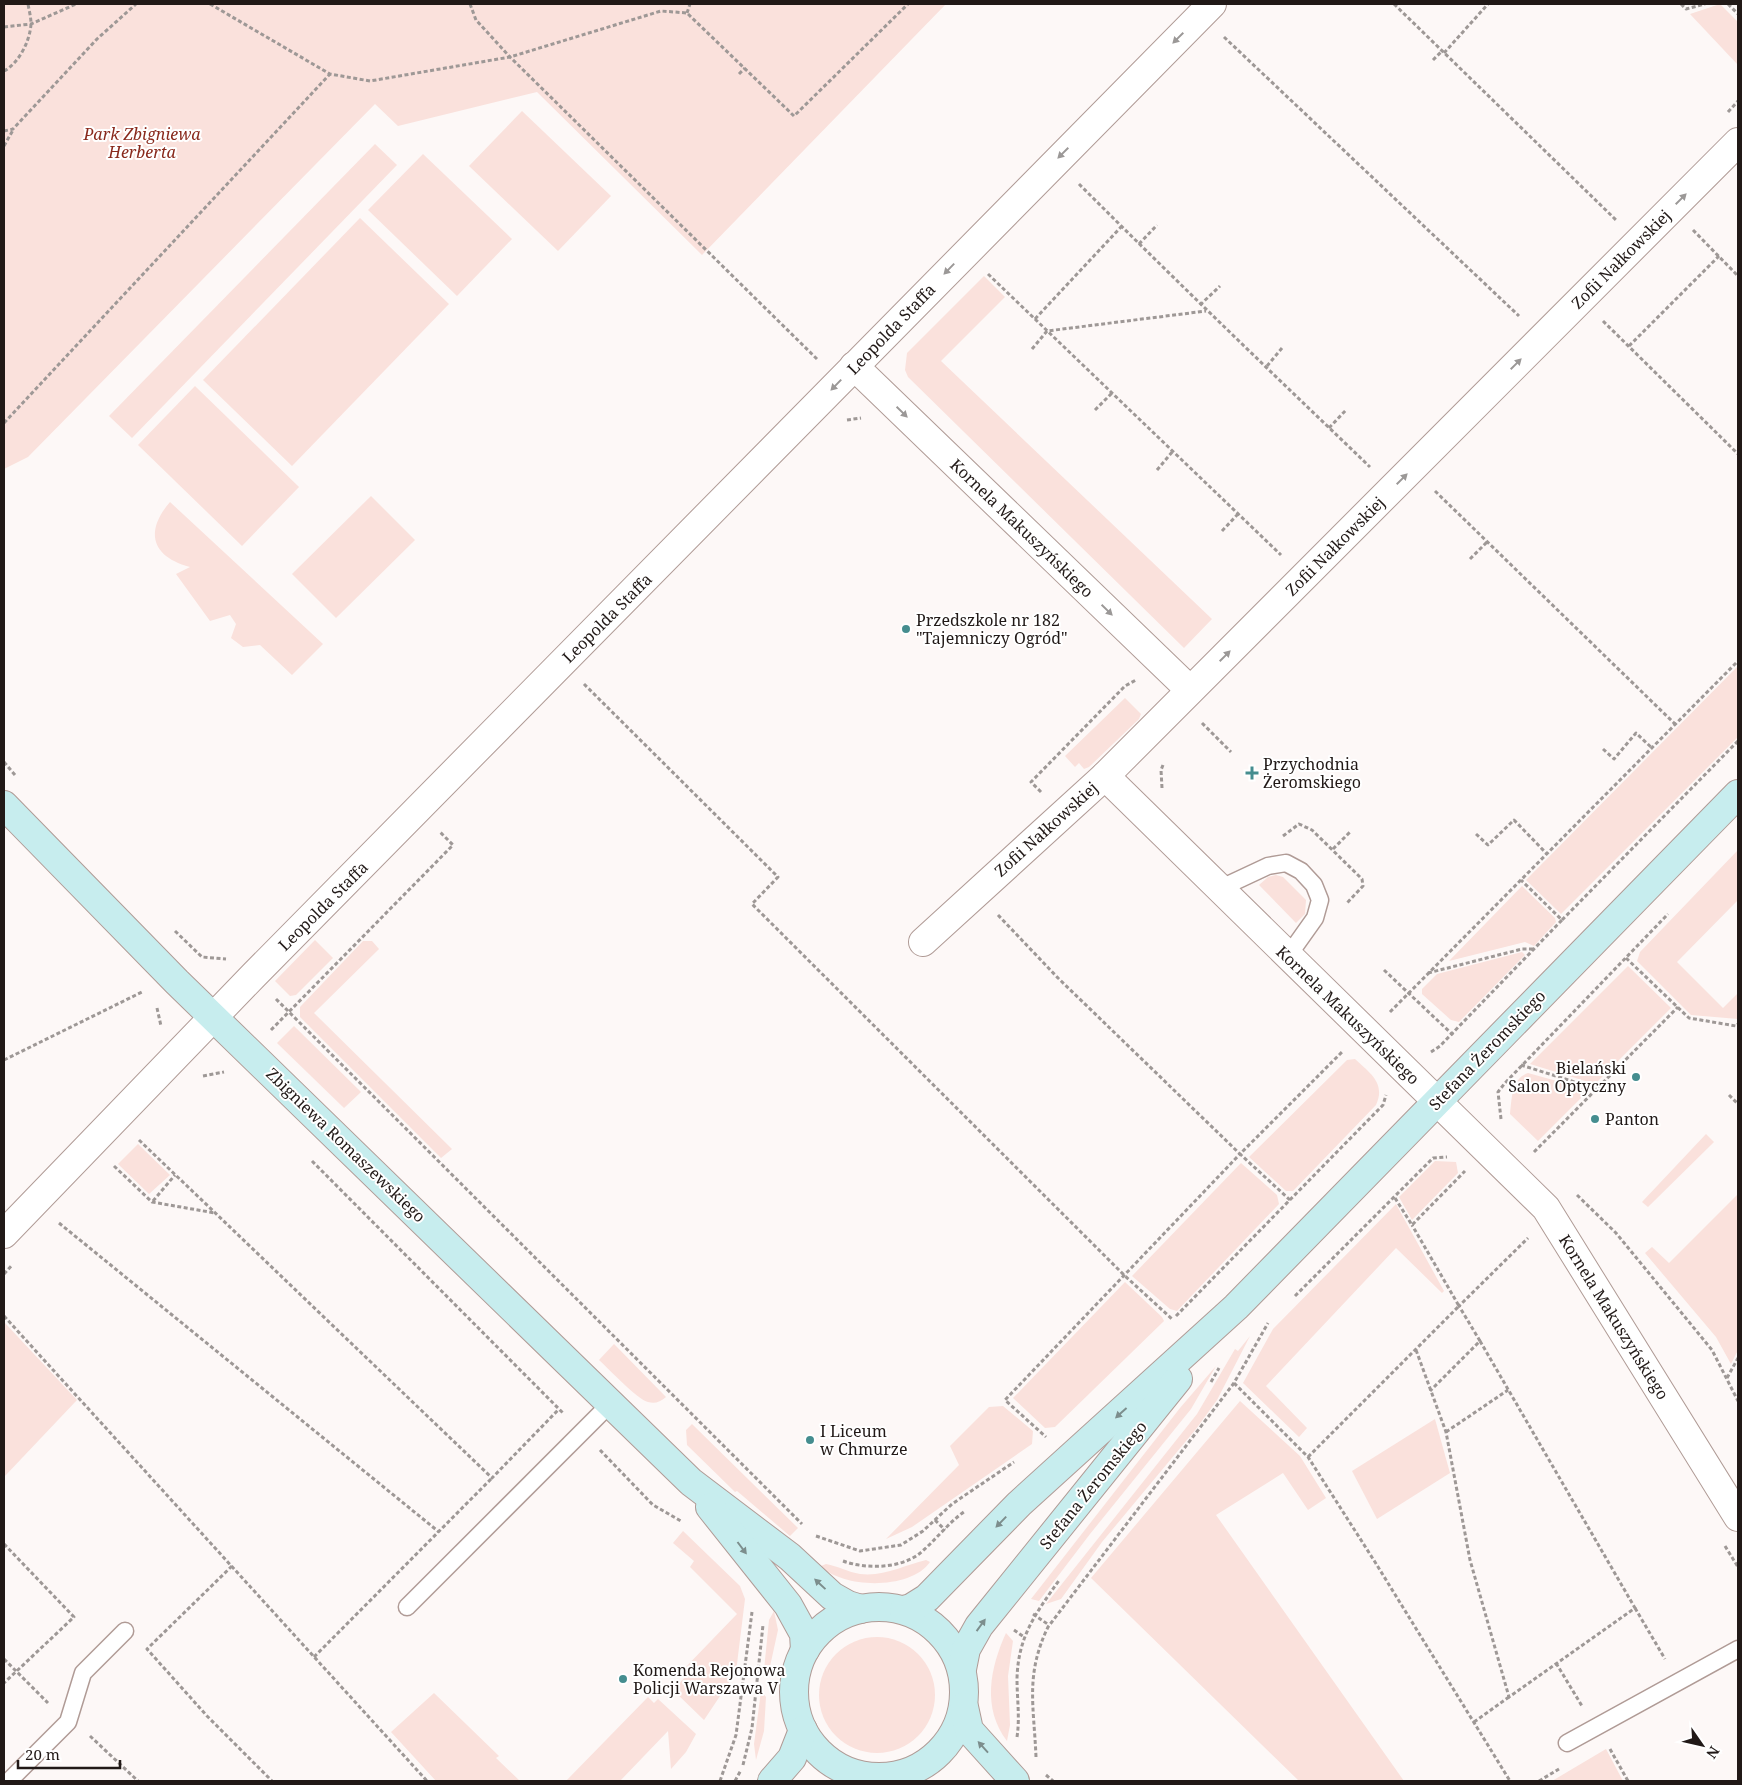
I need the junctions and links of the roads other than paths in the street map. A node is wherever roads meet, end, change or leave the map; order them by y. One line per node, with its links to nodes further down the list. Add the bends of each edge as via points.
1 (1212, 4): 3 (street, Leopolda Staffa, one-way to 3)
2 (1738, 142): 4 (street, Zofii Nałkowskiej, one-way to 2)
3 (854, 366): 4 (street, Kornela Makuszyńskiego, one-way to 4); 11 (street, Leopolda Staffa, one-way to 11)
4 (1190, 690): 5 (street, Zofii Nałkowskiej)
5 (1105, 776): 8 (street, Kornela Makuszyńskiego); 9 (street, Zofii Nałkowskiej)
6 (1738, 794): 12 (main road, Stefana Żeromskiego)
7 (4, 805): 11 (main road, Zbigniewa Romaszewskiego)
8 (1221, 888): 10 (street, Kornela Makuszyńskiego); 10 (lane, via 1268,866 1286,863 1301,871 1314,885 1320,900 1315,918)
9 (923, 942)
10 (1288, 956): 12 (street, Kornela Makuszyńskiego)
11 (213, 1017): 13 (street, Leopolda Staffa); 15 (main road, Zbigniewa Romaszewskiego)
12 (1437, 1102): 14 (main road, Stefana Żeromskiego); 17 (street, Kornela Makuszyńskiego, via 1546,1208)
13 (4, 1234)
14 (1236, 1307): 20 (main road, Stefana Żeromskiego, one-way to 20, via 1019,1504 927,1598); 24 (main road, Stefana Żeromskiego, one-way to 14, via 966,1649 984,1620)
15 (611, 1403): 16 (main road, Zbigniewa Romaszewskiego); 18 (lane)
16 (691, 1482): 19 (main road, Zbigniewa Romaszewskiego, one-way to 16, via 832,1596 790,1557); 23 (main road, Zbigniewa Romaszewskiego, one-way to 23, via 788,1605 804,1634)
17 (1738, 1517)
18 (407, 1607)
19 (861, 1609): 20 (main road); 23 (main road, via 823,1628)
20 (904, 1610): 24 (main road, via 940,1632 950,1643)
21 (125, 1631): 30 (lane, via 83,1673 68,1722)
22 (1738, 1649): 27 (lane)
23 (805, 1650): 26 (main road, via 799,1662 794,1689 796,1710)
24 (962, 1669): 25 (main road)
25 (964, 1707): 28 (main road, via 959,1726 943,1750); 33 (main road, one-way to 25, via 969,1730)
26 (803, 1730): 29 (main road, via 819,1753 841,1769); 31 (main road, via 792,1758)
27 (1567, 1743)
28 (909, 1773): 29 (main road); 32 (main road)
29 (876, 1780)
30 (9, 1781)
31 (772, 1781)
32 (935, 1781)
33 (1015, 1781)

